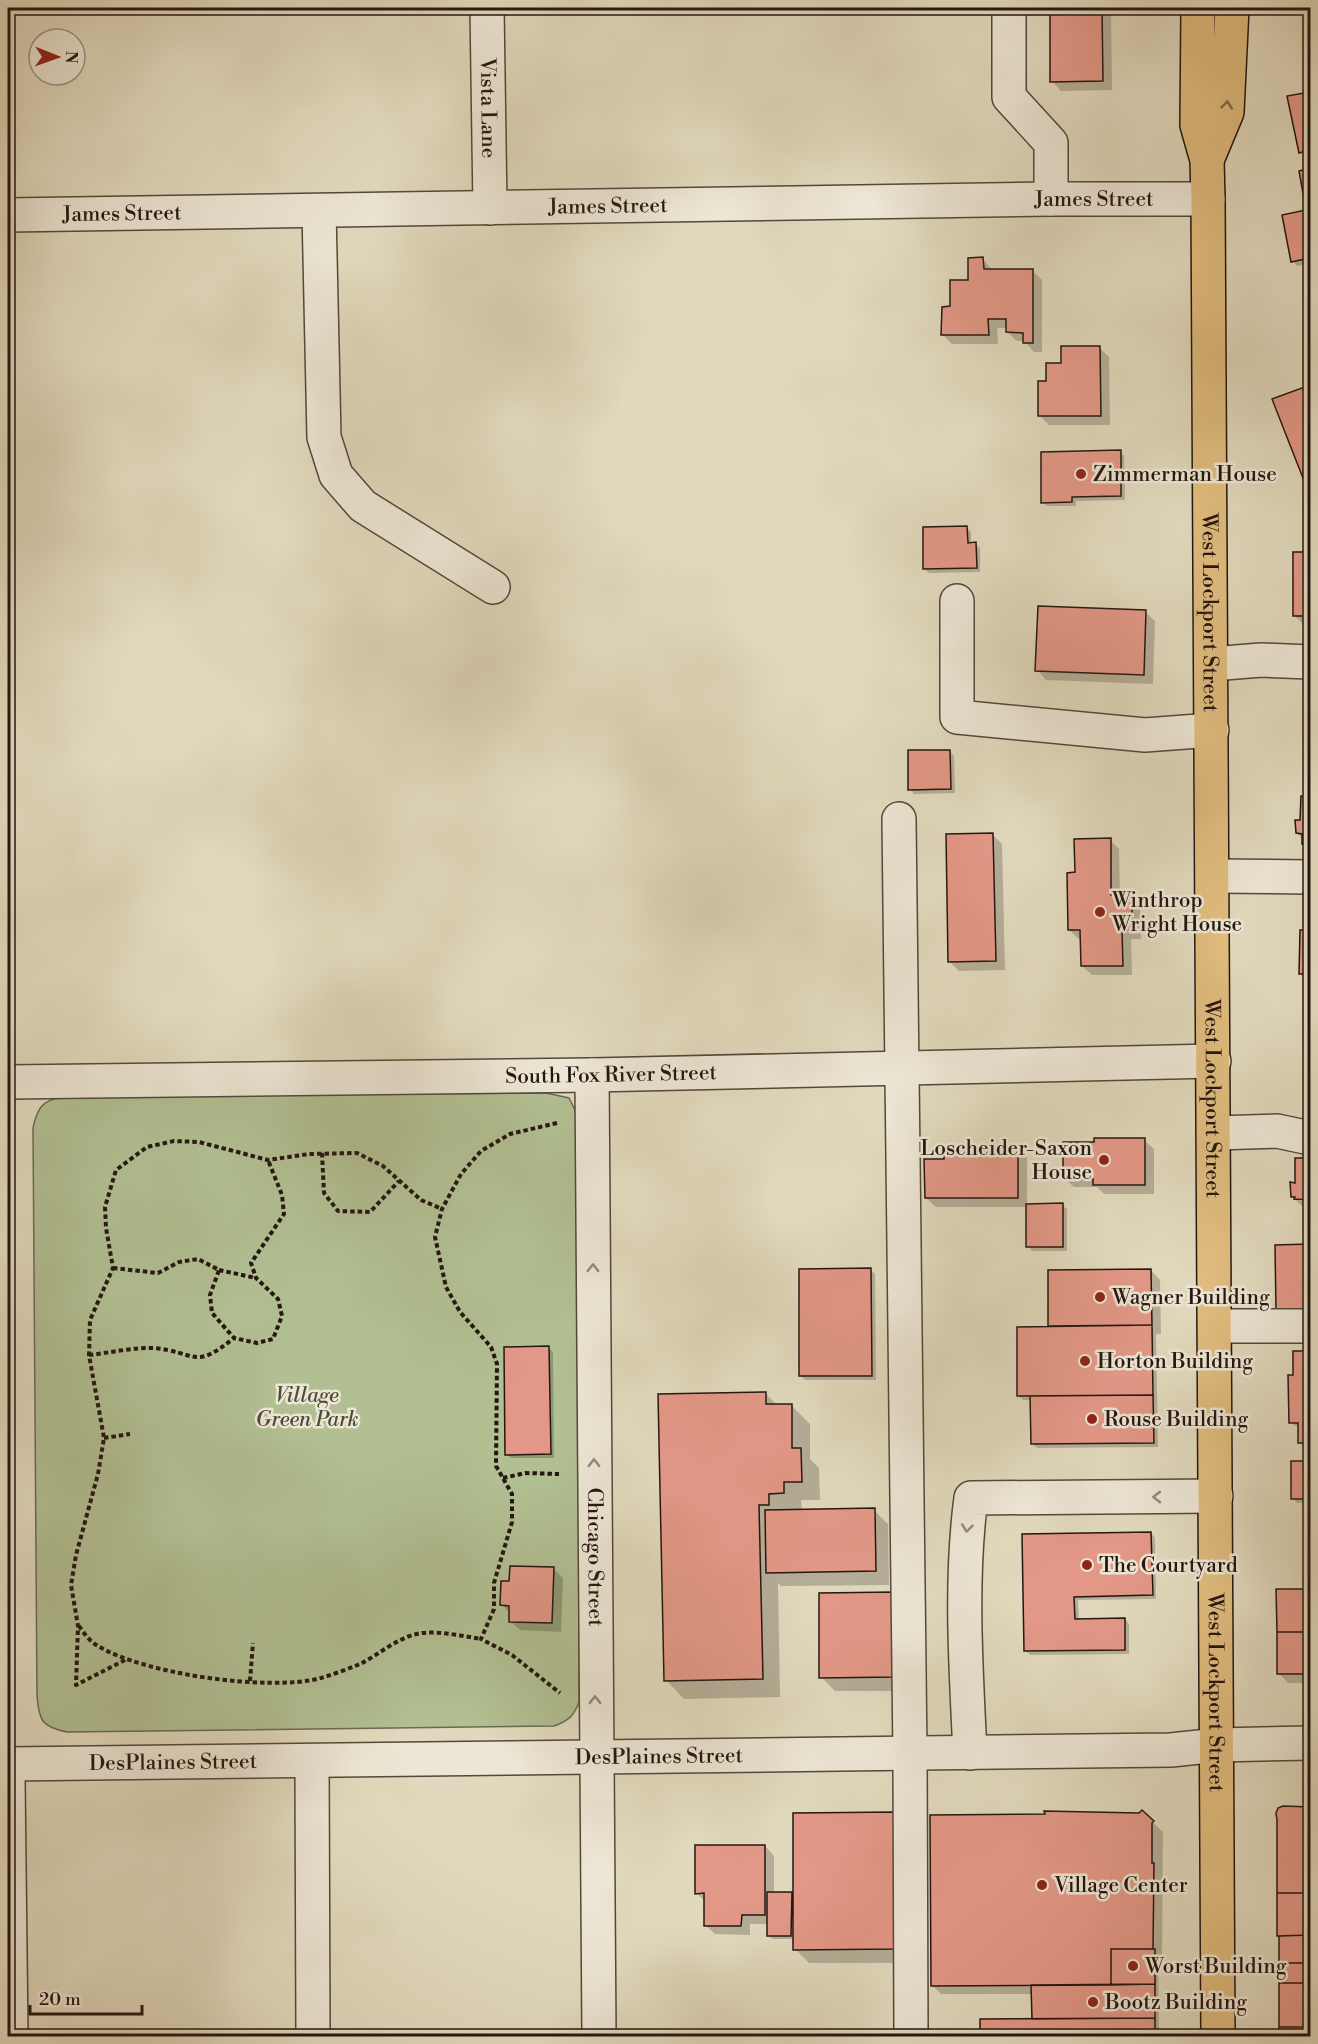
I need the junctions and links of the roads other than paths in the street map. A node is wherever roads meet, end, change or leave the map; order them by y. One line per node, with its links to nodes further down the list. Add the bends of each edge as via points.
1 (487, 8): 8 (street, Vista Lane)
2 (1010, 8): 6 (street, via 1009,97 1051,143)
3 (1198, 8): 5 (main road, West Lockport Street, via 1197,125)
4 (1232, 8): 5 (main road, West Lockport Street, one-way to 4, via 1227,112)
5 (1207, 160): 7 (main road, West Lockport Street)
6 (1052, 199): 7 (street, James Street); 8 (street, James Street)
7 (1208, 199): 14 (main road, West Lockport Street)
8 (490, 208): 9 (street, James Street)
9 (319, 211): 10 (street, James Street); 11 (street, via 324,437 336,475 363,506)
10 (8, 215)
11 (493, 587)
12 (957, 601): 15 (street, via 957,717 1145,735)
13 (1311, 662): 14 (street, via 1261,660)
14 (1212, 664): 15 (main road, West Lockport Street)
15 (1212, 730): 17 (main road, West Lockport Street)
16 (899, 819): 20 (street)
17 (1213, 876): 18 (street); 19 (main road, West Lockport Street)
18 (1311, 877)
19 (1214, 1061): 20 (street, South Fox River Street); 23 (main road, West Lockport Street)
20 (901, 1068): 21 (street, South Fox River Street); 31 (street)
21 (592, 1075): 22 (street, South Fox River Street); 32 (street, Chicago Street, one-way to 21)
22 (8, 1082)
23 (1215, 1133): 24 (street, via 1278,1131); 25 (main road, West Lockport Street)
24 (1311, 1138)
25 (1215, 1326): 26 (street); 27 (main road, West Lockport Street)
26 (1311, 1326)
27 (1216, 1496): 29 (main road, West Lockport Street); 30 (street, one-way to 30, via 971,1498 966,1537)
28 (1311, 1743): 29 (street, DesPlaines Street)
29 (1218, 1745): 30 (street, DesPlaines Street, via 1171,1750); 40 (main road, West Lockport Street)
30 (970, 1753): 31 (street, DesPlaines Street)
31 (910, 1754): 32 (street, DesPlaines Street); 39 (street)
32 (596, 1758): 33 (street, DesPlaines Street); 38 (street, Chicago Street)
33 (312, 1761): 34 (street, DesPlaines Street); 37 (street)
34 (8, 1764)
35 (8, 1779): 36 (street)
36 (11, 2037)
37 (313, 2037)
38 (599, 2037)
39 (911, 2037)
40 (1218, 2037)

